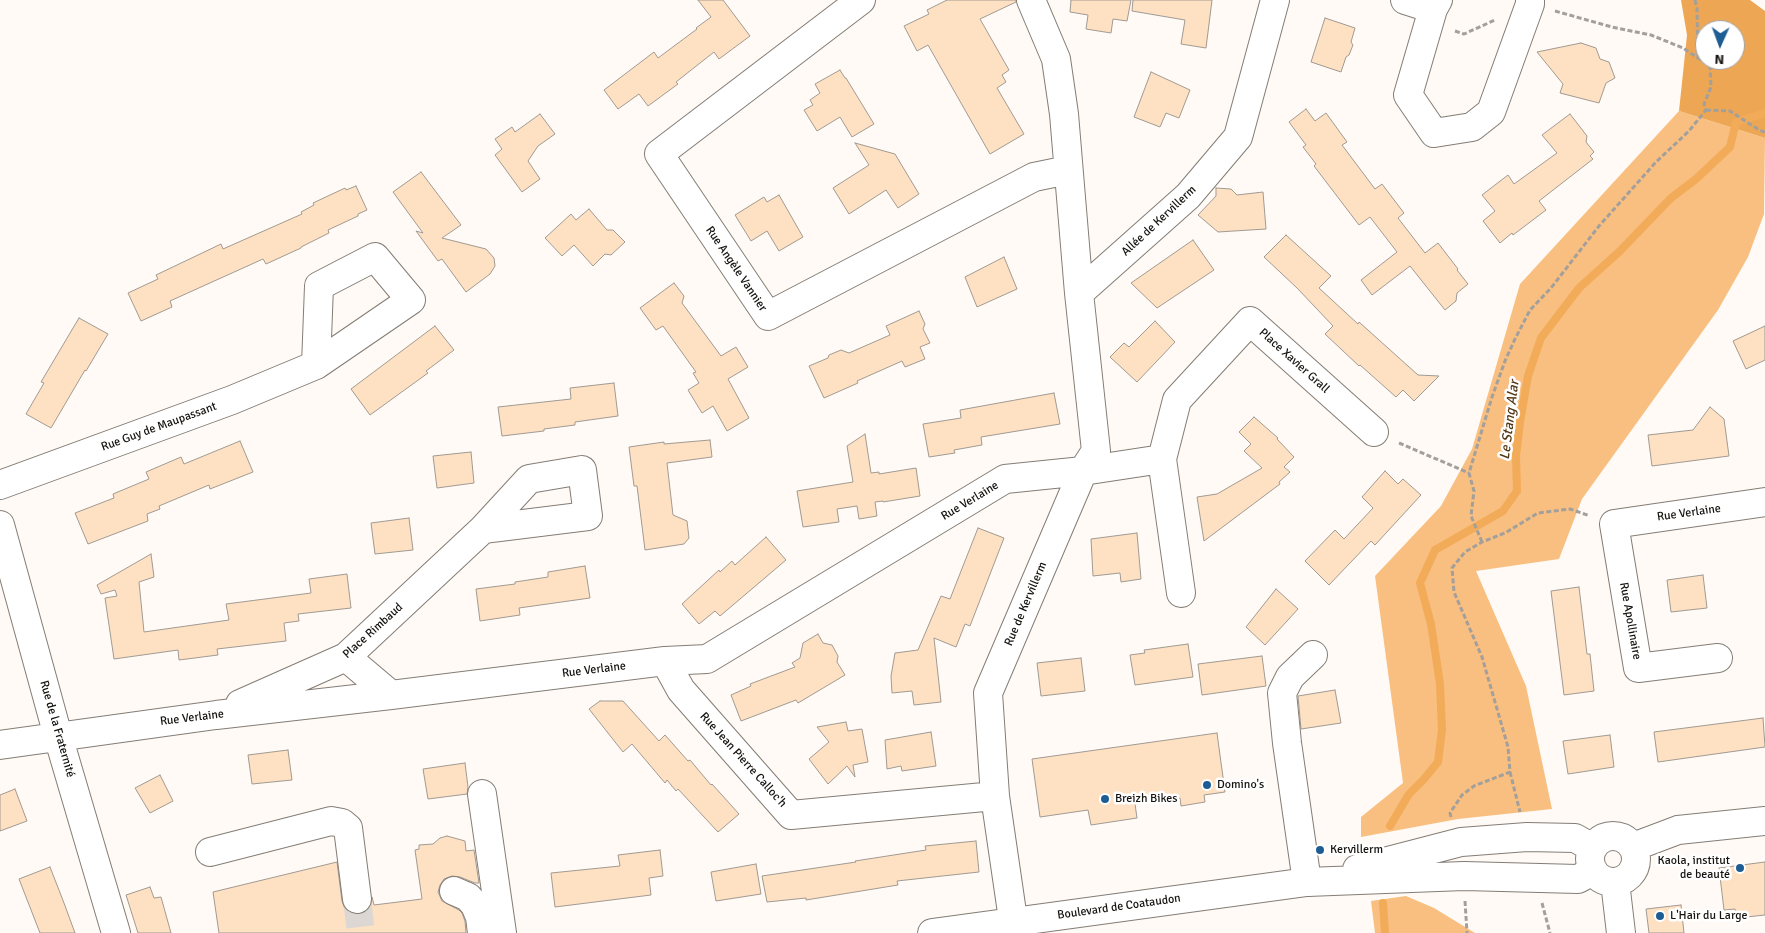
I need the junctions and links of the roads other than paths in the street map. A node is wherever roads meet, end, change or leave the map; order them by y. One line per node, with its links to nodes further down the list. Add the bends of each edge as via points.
1 (862, 0): 7 (street, Rue Angèle Vannier, via 659,154 768,316 1034,177)
2 (1031, 0): 7 (street, via 1056,59)
3 (1275, 0): 8 (street, Allée de Kervillerm, via 1238,137 1188,196)
4 (1405, 0): 6 (street)
5 (1530, 2): 6 (street, via 1491,112 1472,127 1434,133 1408,96)
6 (1435, 5)
7 (1068, 170): 8 (street)
8 (1079, 293): 12 (street, Rue de Kervillerm, via 1096,451)
9 (316, 365): 13 (street, Rue Guy de Maupassant, via 232,400)
10 (1374, 432): 11 (street, Place Xavier Grall, via 1250,321 1177,400)
11 (1162, 459): 12 (street); 18 (street, Place Xavier Grall)
12 (1083, 471): 22 (street, Rue Verlaine, via 1005,479 707,659); 28 (street, Rue de Kervillerm, via 988,693)
13 (0, 485)
14 (1765, 502): 16 (street, Rue Verlaine)
15 (0, 524): 25 (street, Rue de la Fraternité)
16 (1614, 524): 21 (street, Rue Apollinaire, via 1638,668)
17 (483, 529): 20 (street, Place Rimbaud)
18 (1181, 593)
19 (1313, 654): 33 (street, via 1290,677 1282,693)
20 (346, 657): 23 (street); 24 (street, Place Rimbaud)
21 (1718, 658)
22 (665, 661): 23 (street, Rue Verlaine); 28 (street, Rue Jean Pierre Calloc'h, via 680,690 791,815)
23 (391, 695): 24 (street, Rue Verlaine)
24 (216, 715): 25 (street, Rue Verlaine)
25 (58, 736): 26 (street, Rue Verlaine); 37 (street, Rue de la Fraternité)
26 (0, 745)
27 (482, 794): 39 (street)
28 (995, 796): 36 (street, Rue de Kervillerm)
29 (1765, 821): 30 (street, via 1678,830)
30 (1633, 848): 32 (street, Boulevard de Coataudon, via 1635,867 1627,877); 32 (street, Boulevard de Coataudon, via 1614,836 1601,839)
31 (210, 852): 35 (street, via 331,821 342,823 348,828)
32 (1600, 867): 33 (street, Boulevard de Coataudon, via 1578,879 1464,876); 33 (street, Boulevard de Coataudon, via 1575,838 1527,837 1461,842); 41 (street)
33 (1307, 882): 36 (street, Boulevard de Coataudon)
34 (454, 890): 38 (street, via 475,905)
35 (357, 899)
36 (1014, 927): 40 (street, Boulevard de Coataudon)
37 (116, 933)
38 (482, 933)
39 (502, 933)
40 (932, 933)
41 (1621, 933)

